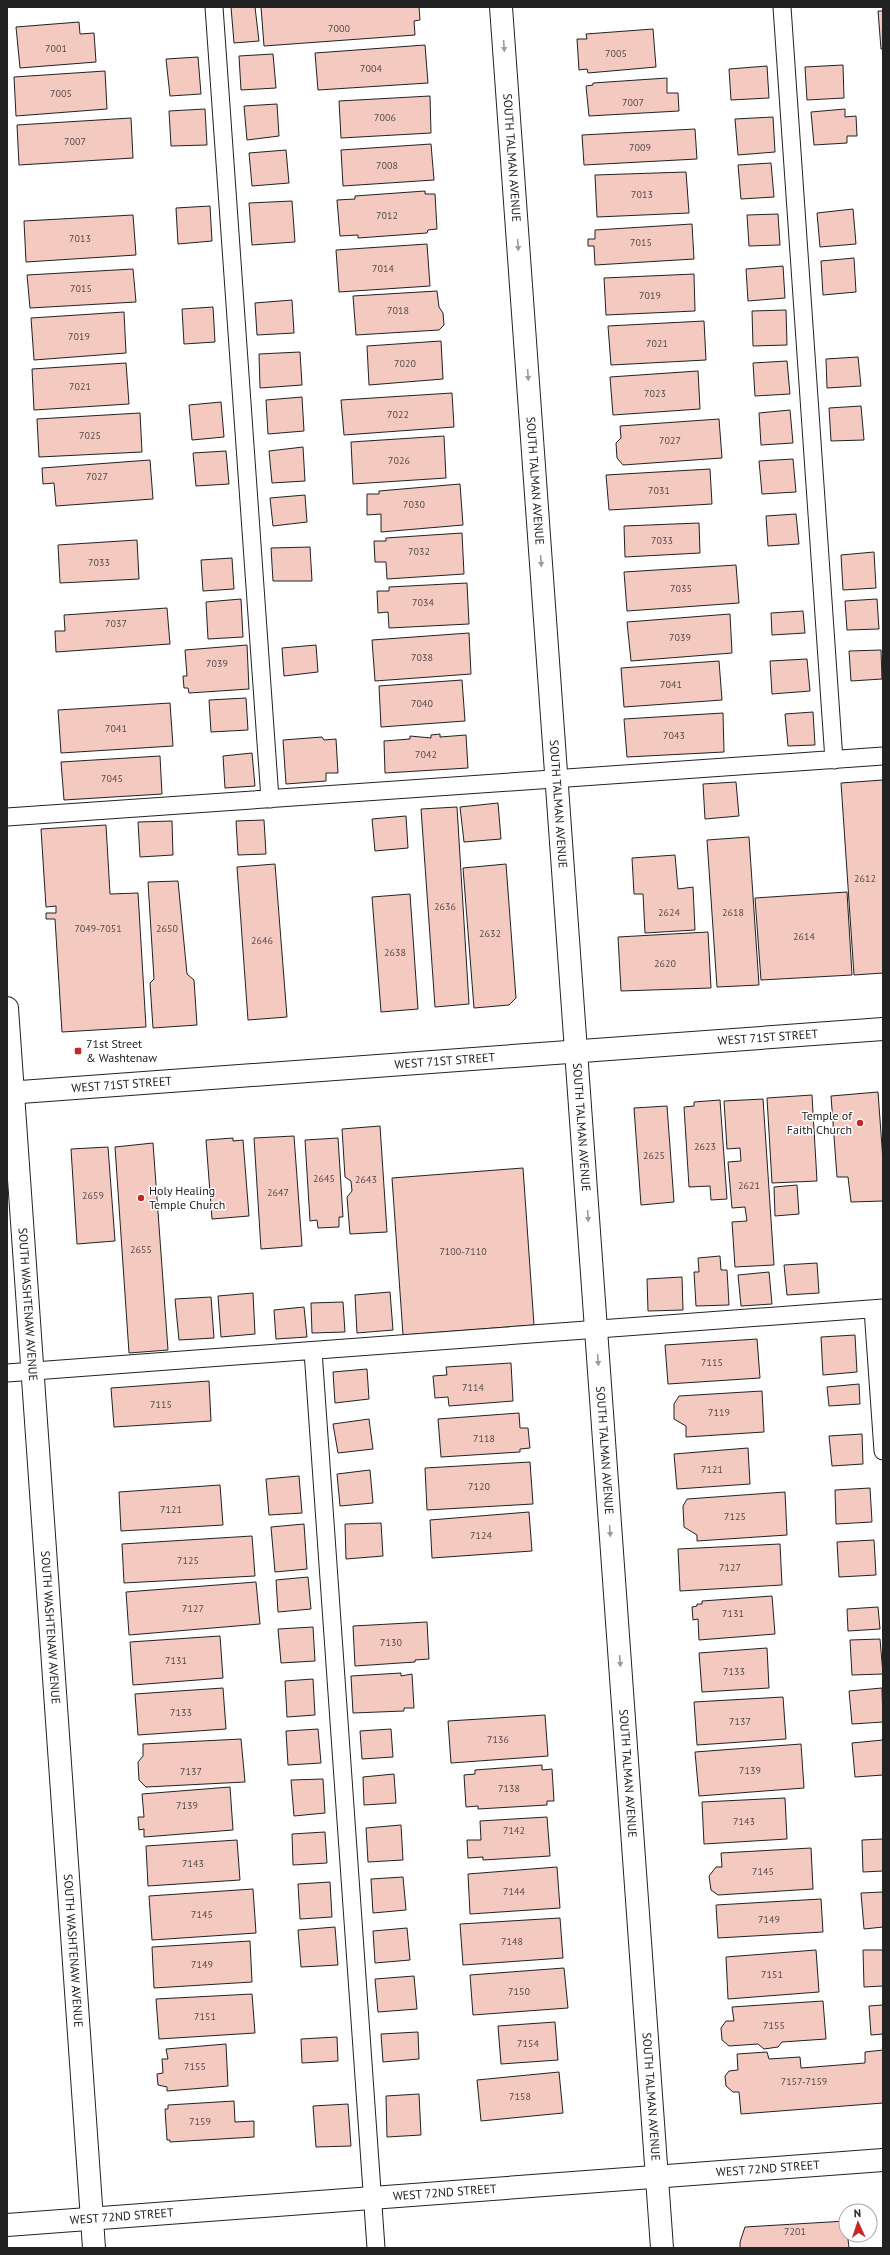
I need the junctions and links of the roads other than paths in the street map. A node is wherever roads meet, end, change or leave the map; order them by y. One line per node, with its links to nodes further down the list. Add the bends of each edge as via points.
1 (214, 7): 7 (lane)
2 (501, 7): 6 (street, SOUTH TALMAN AVENUE, one-way to 6)
3 (782, 7): 5 (lane)
4 (883, 756): 5 (lane)
5 (834, 760): 6 (lane)
6 (556, 779): 7 (lane); 11 (street, SOUTH TALMAN AVENUE)
7 (270, 799): 8 (lane)
8 (7, 817)
9 (7, 1008): 12 (street, SOUTH WASHTENAW AVENUE)
10 (883, 1029): 11 (street, WEST 71ST STREET)
11 (576, 1052): 12 (street, WEST 71ST STREET); 14 (street, SOUTH TALMAN AVENUE, one-way to 14)
12 (10, 1093): 16 (street, SOUTH WASHTENAW AVENUE)
13 (878, 1308): 14 (lane); 18 (lane)
14 (596, 1330): 15 (lane); 20 (street, SOUTH TALMAN AVENUE, one-way to 20)
15 (313, 1351): 16 (lane); 21 (lane)
16 (33, 1372): 17 (lane); 22 (street, SOUTH WASHTENAW AVENUE)
17 (7, 1373)
18 (883, 1452)
19 (883, 2160): 20 (street, WEST 72ND STREET)
20 (657, 2177): 21 (street, WEST 72ND STREET); 26 (street, SOUTH TALMAN AVENUE)
21 (372, 2198): 22 (street, WEST 72ND STREET); 25 (lane)
22 (92, 2219): 23 (street, WEST 72ND STREET); 24 (street, SOUTH WASHTENAW AVENUE)
23 (7, 2225)
24 (94, 2248)
25 (376, 2248)
26 (662, 2248)

